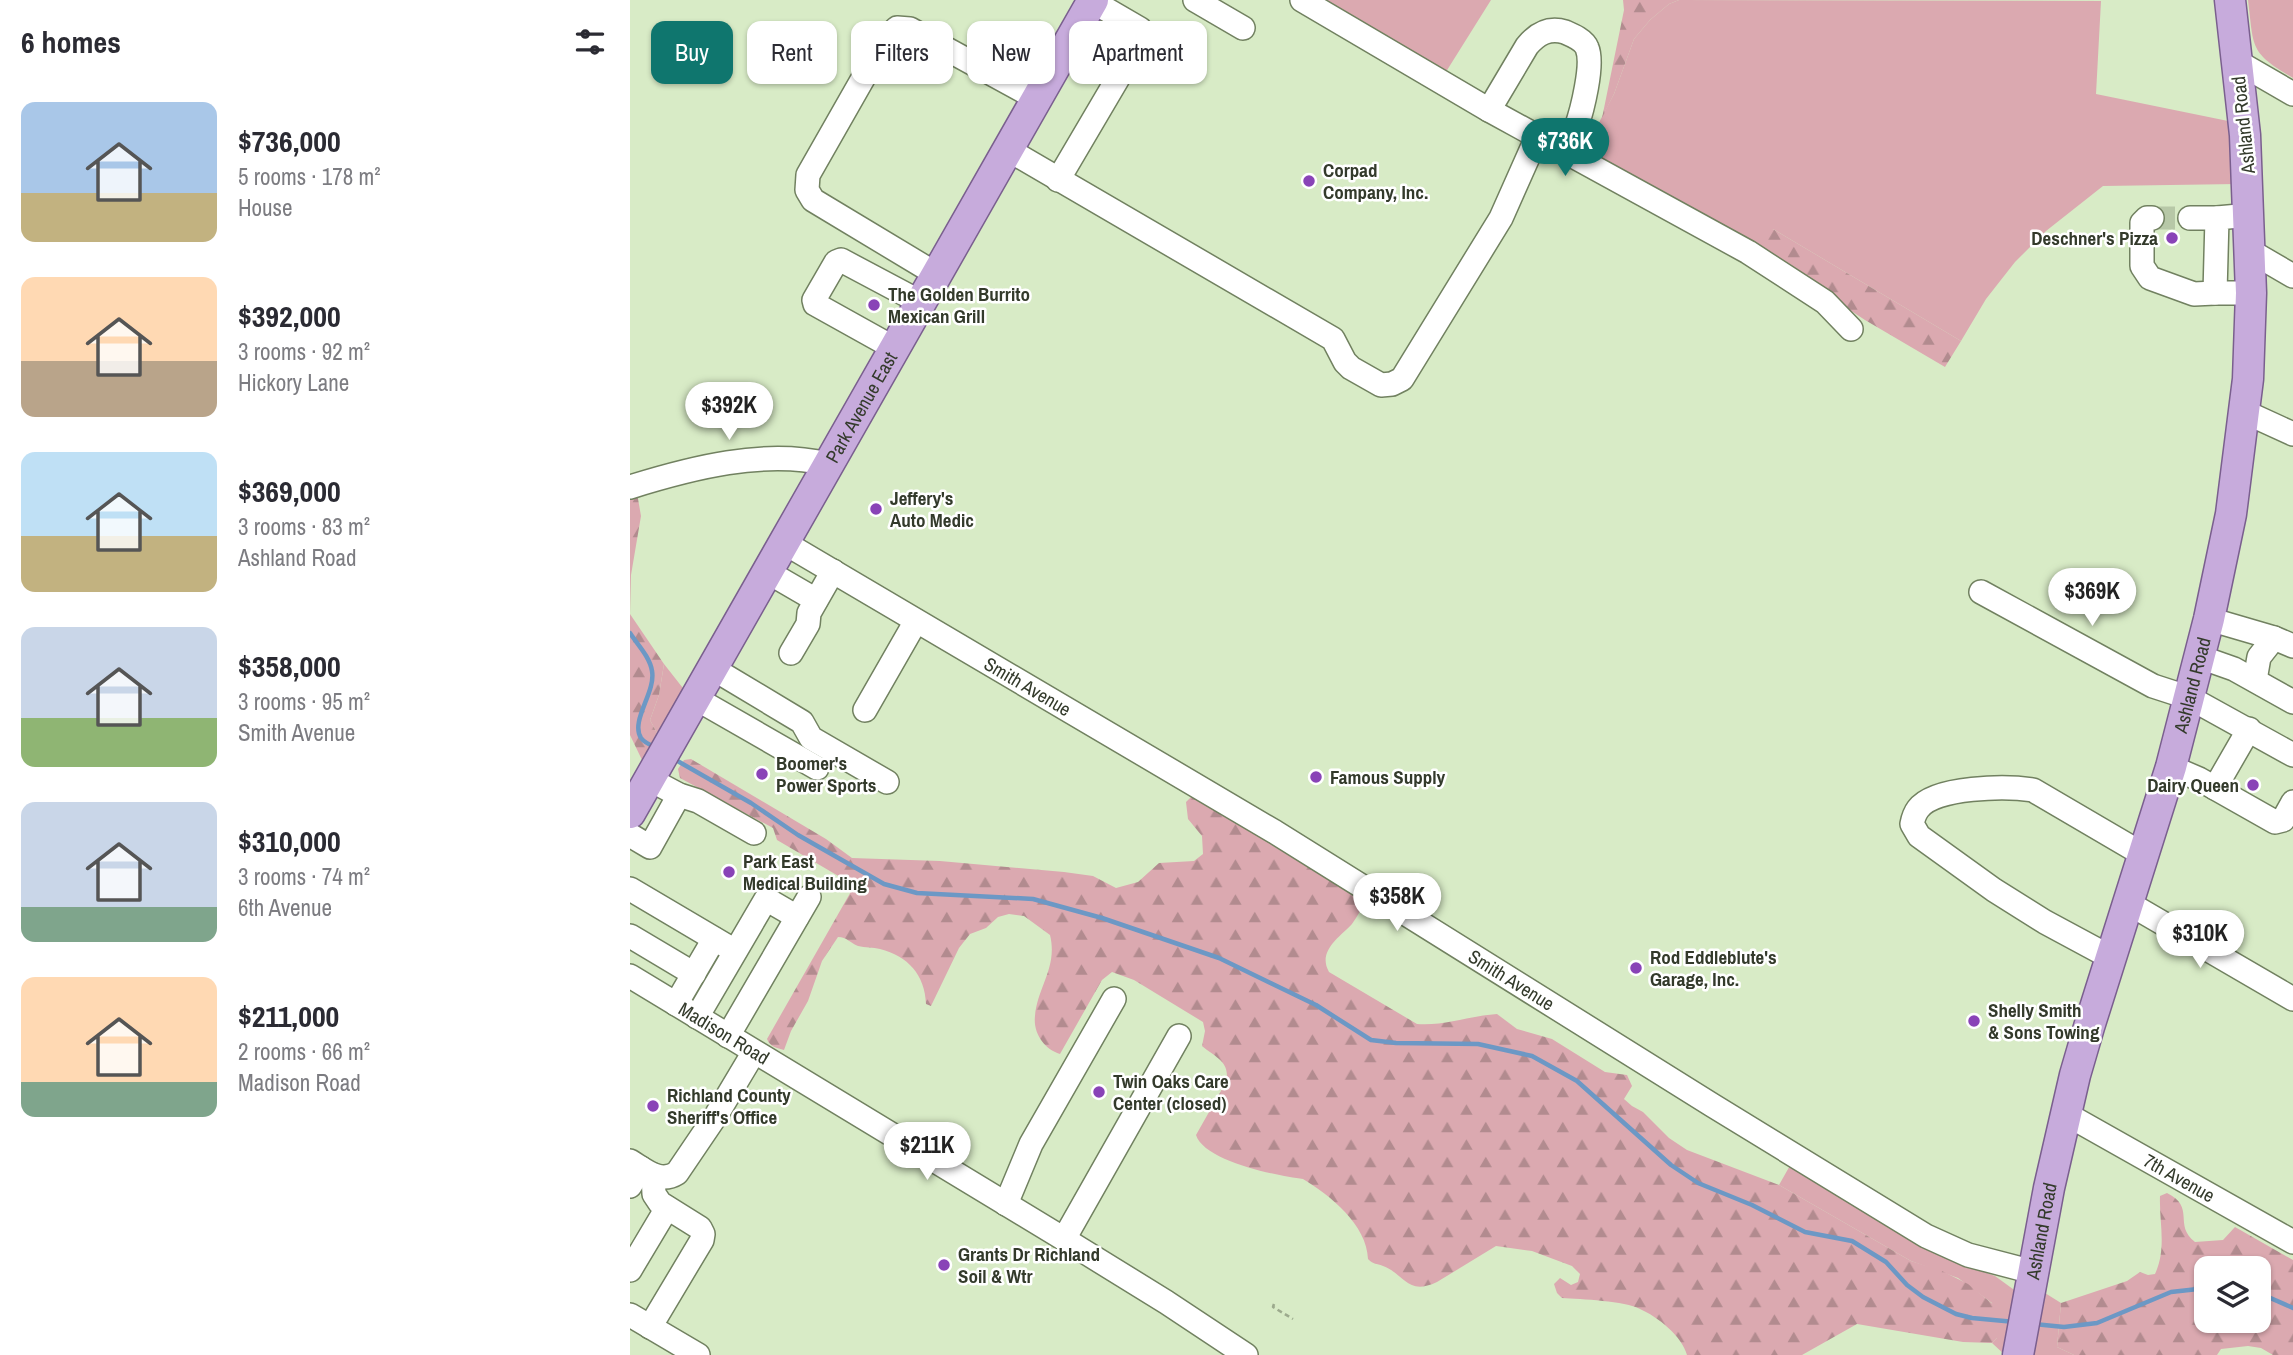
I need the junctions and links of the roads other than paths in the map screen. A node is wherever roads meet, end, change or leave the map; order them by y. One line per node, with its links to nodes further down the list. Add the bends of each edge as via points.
1 (1195, 0): 5 (street)
2 (1302, 0): 9 (street)
3 (2230, 0): 6 (main road, Ashland Road)
4 (1092, 1): 8 (main road, Park Avenue East); 13 (street, via 1140,29 1141,39)
5 (1242, 27)
6 (2236, 61): 7 (street); 14 (main road, Ashland Road)
7 (2293, 93)
8 (1036, 98): 11 (main road, Park Avenue East); 19 (street, via 910,29 897,28 886,38 808,175 807,190 813,200)
9 (1489, 110): 10 (street); 12 (street, via 1533,38 1553,30 1581,40 1590,65 1578,123)
10 (1537, 137): 12 (street); 13 (street, via 1501,218 1402,379 1381,385 1351,368 1334,339)
11 (1007, 149): 13 (street); 19 (main road, Park Avenue East)
12 (1564, 152): 24 (street, via 1748,252 1825,302)
13 (1058, 180)
14 (2250, 215): 17 (street); 18 (main road, Ashland Road)
15 (2152, 218): 21 (street, via 2142,223 2144,271 2157,282 2194,294)
16 (2190, 218): 17 (street)
17 (2217, 218): 21 (street)
18 (2250, 251): 20 (street); 22 (main road, Ashland Road)
19 (936, 274): 23 (main road, Park Avenue East)
20 (2293, 276)
21 (2216, 293): 22 (street)
22 (2251, 293): 26 (main road, Ashland Road)
23 (917, 306): 25 (main road, Park Avenue East); 25 (street, via 841,260 814,300)
24 (1851, 329)
25 (897, 342): 28 (main road, Park Avenue East)
26 (2245, 412): 27 (street); 35 (main road, Ashland Road, via 2231,514)
27 (2293, 434)
28 (827, 464): 29 (street, via 807,459 746,461); 30 (main road, Park Avenue East)
29 (632, 487)
30 (783, 542): 31 (main road, Park Avenue East); 32 (street, Smith Avenue)
31 (766, 571): 34 (street); 40 (main road, Park Avenue East)
32 (833, 571): 34 (street); 36 (street, Smith Avenue)
33 (1981, 592): 43 (street, via 2153,686)
34 (816, 600): 38 (street)
35 (2209, 619): 37 (street); 39 (main road, Ashland Road)
36 (916, 621): 45 (street); 83 (street, Smith Avenue, via 1275,832 1926,1236 1968,1255)
37 (2283, 642): 41 (street, via 2259,657)
38 (791, 653)
39 (2200, 657): 41 (street); 43 (main road, Ashland Road)
40 (712, 668): 42 (main road, Park Avenue East); 51 (street, via 802,722 811,738)
41 (2255, 680): 44 (street)
42 (695, 698): 49 (street); 50 (main road, Park Avenue East)
43 (2190, 698): 46 (street); 48 (main road, Ashland Road)
44 (2293, 702)
45 (865, 710)
46 (2249, 729): 47 (street); 52 (street)
47 (2293, 755)
48 (2171, 767): 52 (street); 58 (main road, Ashland Road)
49 (817, 768)
50 (651, 775): 53 (street); 55 (main road, Park Avenue East)
51 (887, 782)
52 (2215, 789): 54 (street, via 2275,822 2283,820)
53 (679, 795): 56 (street); 57 (street, via 650,847)
54 (2293, 802)
55 (630, 813)
56 (754, 833)
57 (630, 835)
58 (2144, 855): 61 (main road, Ashland Road); 66 (street, via 2033,790 1981,788 1938,796 1919,807 1914,816 1912,824 1919,836 1993,890)
59 (630, 889): 64 (street)
60 (809, 897): 62 (street)
61 (2128, 903): 66 (main road, Ashland Road); 70 (street)
62 (797, 917): 65 (street, via 765,899); 73 (street)
63 (630, 936): 67 (street)
64 (714, 939): 65 (street); 67 (street)
65 (736, 951): 72 (street)
66 (2110, 957): 76 (main road, Ashland Road)
67 (694, 974): 71 (street)
68 (630, 976): 71 (street, Madison Road)
69 (1114, 999): 78 (street, via 1031,1144)
70 (2293, 999)
71 (676, 1004): 72 (street, Madison Road)
72 (697, 1017): 73 (street, Madison Road)
73 (728, 1036): 75 (street, Madison Road)
74 (1180, 1036): 80 (street)
75 (754, 1052): 77 (street, via 683,1166 670,1178); 78 (street, Madison Road)
76 (2066, 1114): 81 (street, 7th Avenue); 83 (main road, Ashland Road)
77 (639, 1173): 79 (street)
78 (1006, 1204): 80 (street, Madison Road)
79 (667, 1208): 82 (street); 85 (street, via 703,1234)
80 (1065, 1239): 88 (street, Madison Road)
81 (2293, 1242)
82 (630, 1270)
83 (2033, 1272): 86 (main road, Ashland Road)
84 (630, 1315): 85 (street)
85 (650, 1327): 87 (street)
86 (2020, 1348)
87 (698, 1355)
88 (1246, 1355)

